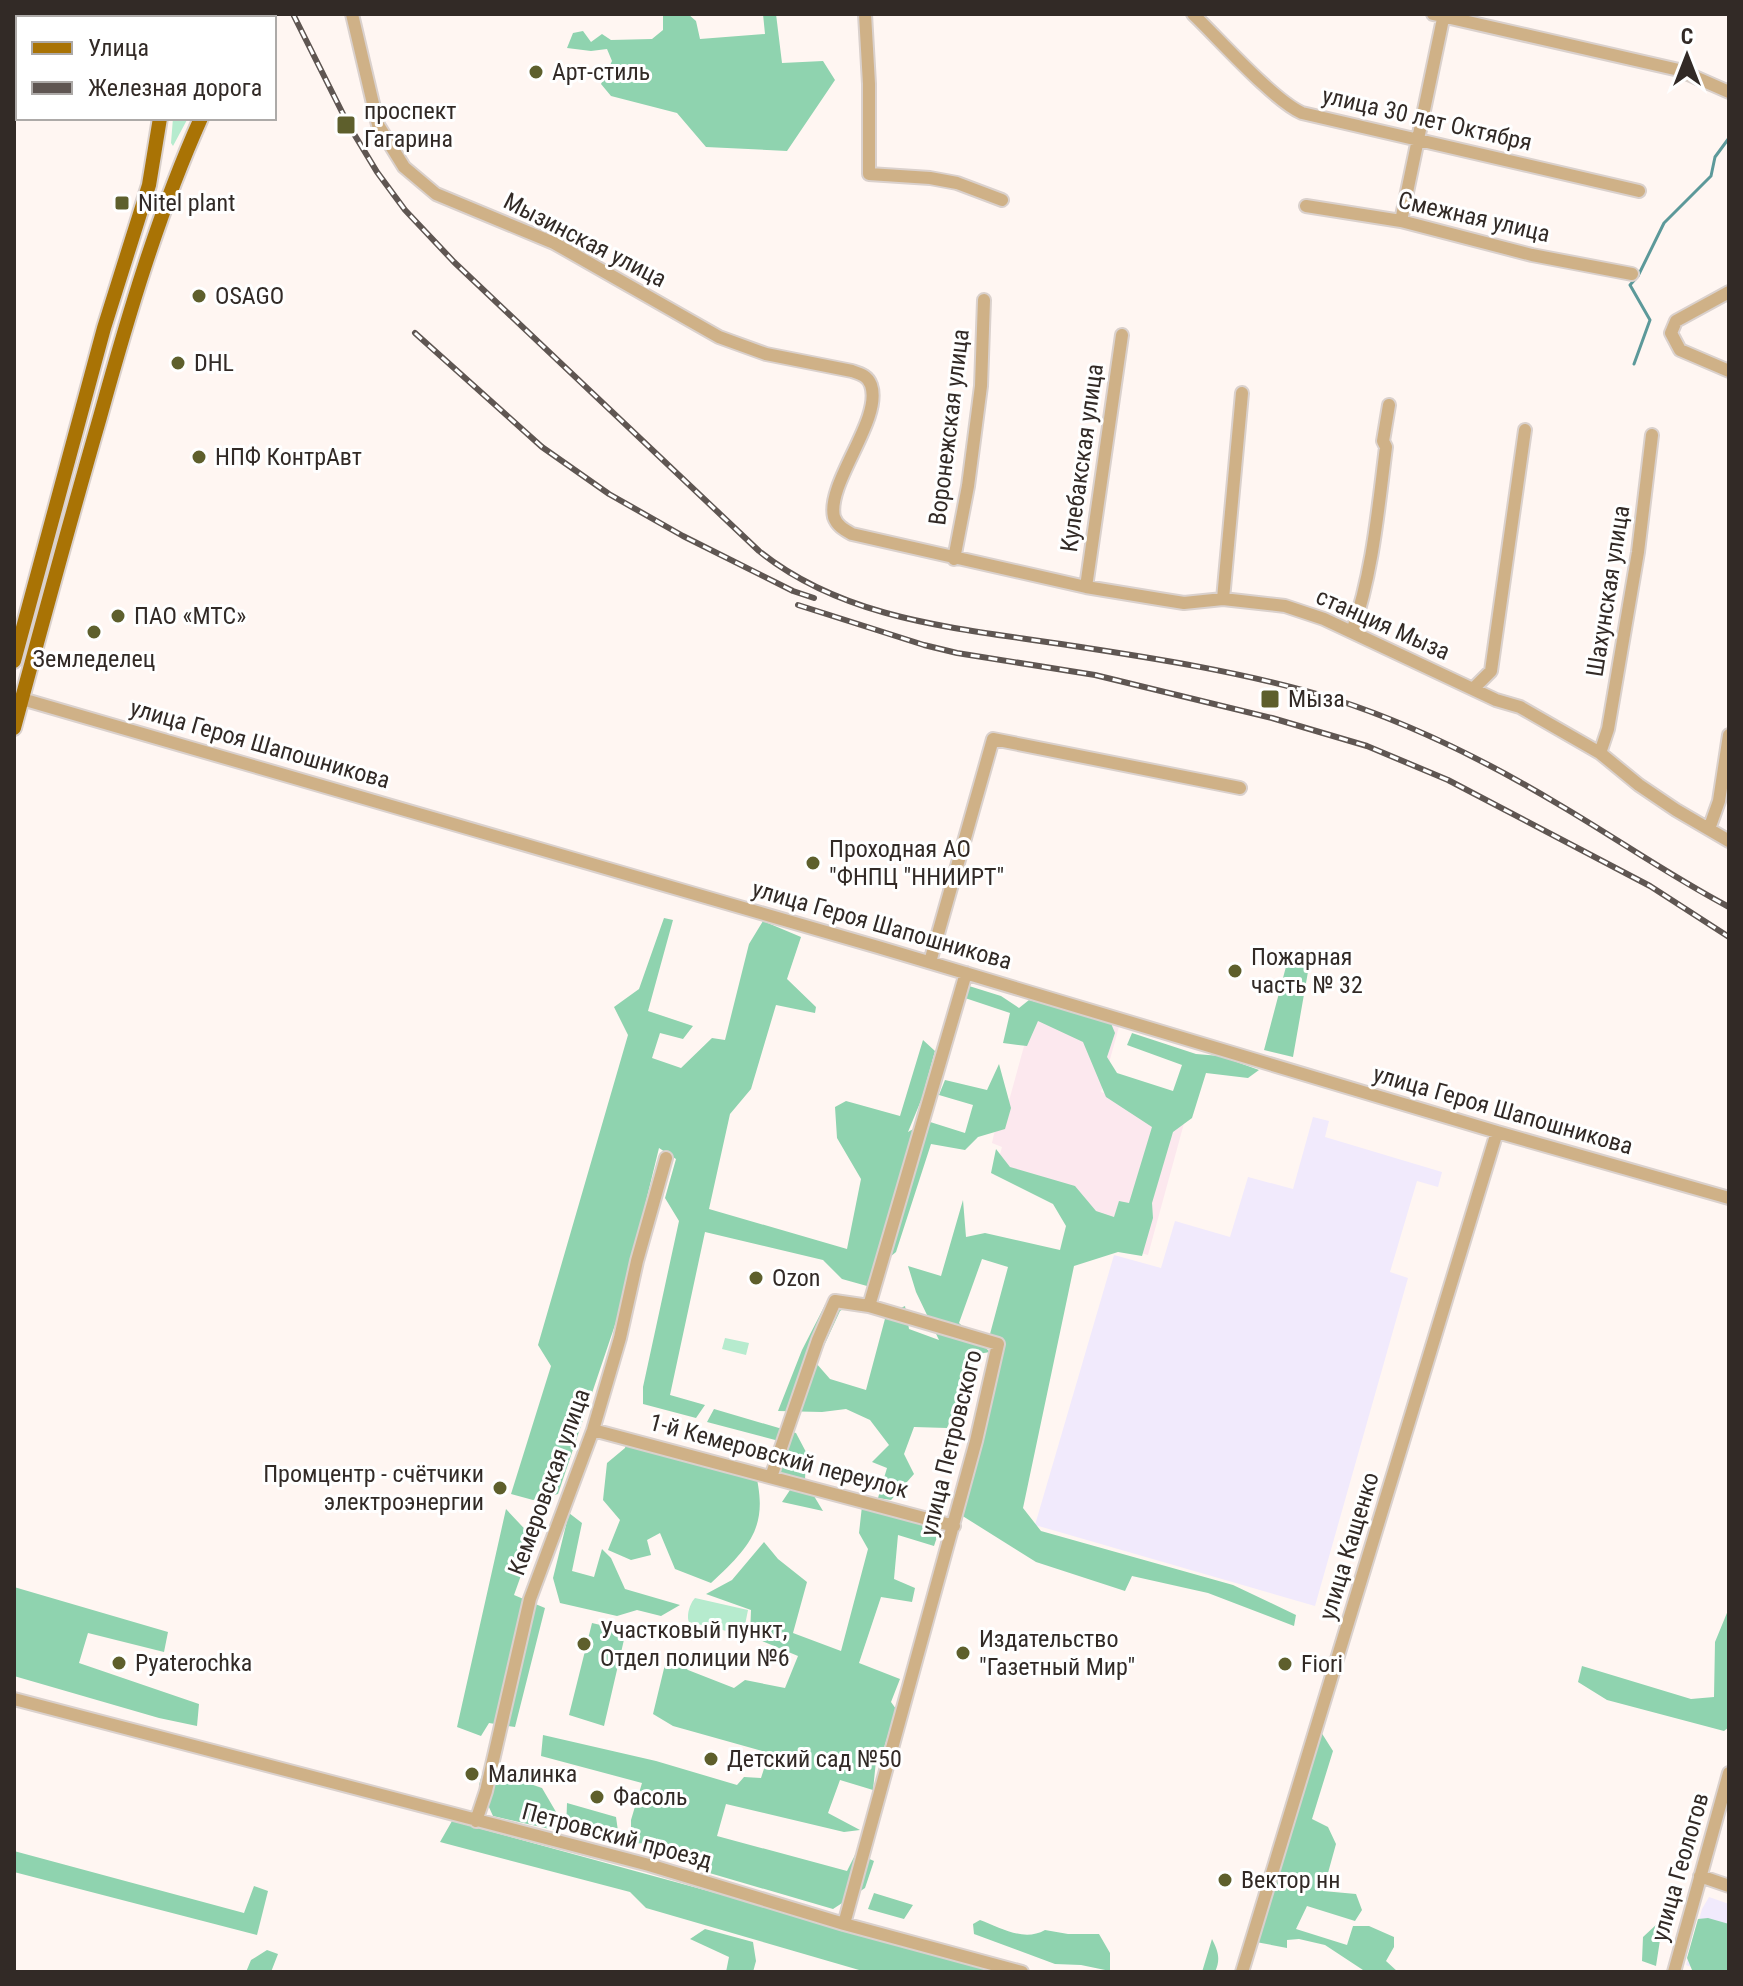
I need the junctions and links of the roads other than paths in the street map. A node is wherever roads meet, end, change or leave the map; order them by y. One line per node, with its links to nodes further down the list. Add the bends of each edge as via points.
1 (352, 14): 22 (street, Мызинская улица, via 378,125 392,151 436,194 554,243 719,337 766,354 866,376 873,396 836,498)
2 (865, 14): 10 (street, via 869,174 957,183)
3 (1193, 14): 8 (street, улица 30 лет Октября, via 1292,108)
4 (1440, 15): 5 (street, via 1679,70); 8 (street)
5 (1729, 92)
6 (160, 120): 27 (main road, via 149,185 104,328)
7 (200, 120): 29 (main road, via 134,301)
8 (1416, 139): 9 (street, улица 30 лет Октября); 12 (street)
9 (1639, 191)
10 (1002, 200)
11 (1306, 206): 12 (street, Смежная улица)
12 (1401, 221): 13 (street, Смежная улица)
13 (1632, 274)
14 (1729, 292): 17 (street, via 1676,321 1671,333 1680,350)
15 (984, 300): 23 (street, Воронежская улица, via 981,386)
16 (1122, 335): 24 (street, Кулебакская улица)
17 (1729, 371)
18 (1242, 393): 25 (street)
19 (1389, 405): 26 (street, via 1371,561)
20 (1525, 430): 28 (street, via 1491,671)
21 (1652, 435): 32 (street, Шахунская улица, via 1633,581)
22 (839, 527): 23 (street, станция Мыза)
23 (954, 559): 24 (street, станция Мыза)
24 (1086, 587): 25 (street, станция Мыза, via 1184,603)
25 (1223, 599): 26 (street, станция Мыза, via 1285,606)
26 (1352, 632): 28 (street, станция Мыза)
27 (14, 661)
28 (1473, 689): 32 (street, станция Мыза, via 1520,707)
29 (22, 699): 30 (main road); 36 (street, улица Героя Шапошникова)
30 (14, 728)
31 (1729, 735): 34 (street)
32 (1600, 753): 34 (street, станция Мыза)
33 (1240, 788): 36 (street, via 993,739)
34 (1709, 829): 35 (street, станция Мыза)
35 (1729, 841)
36 (930, 962): 37 (street, улица Героя Шапошникова)
37 (966, 973): 38 (street, улица Героя Шапошникова); 41 (street)
38 (1497, 1132): 40 (street, улица Героя Шапошникова); 52 (street, улица Кащенко)
39 (666, 1158): 42 (street, Кемеровская улица)
40 (1729, 1198)
41 (869, 1306): 43 (street, via 835,1301); 44 (street, улица Петровского, via 998,1344)
42 (593, 1430): 43 (street, 1-й Кемеровский переулок); 47 (street, Кемеровская улица, via 530,1599)
43 (771, 1477): 44 (street, 1-й Кемеровский переулок)
44 (954, 1526): 50 (street, улица Петровского)
45 (14, 1699): 47 (street, Петровский проезд)
46 (1729, 1773): 48 (street, улица Геологов)
47 (476, 1821): 50 (street, Петровский проезд, via 649,1865)
48 (1700, 1876): 49 (street); 53 (street, улица Геологов)
49 (1729, 1886)
50 (844, 1924): 51 (street, Петровский проезд)
51 (1022, 1972)
52 (1242, 1972)
53 (1674, 1972)

